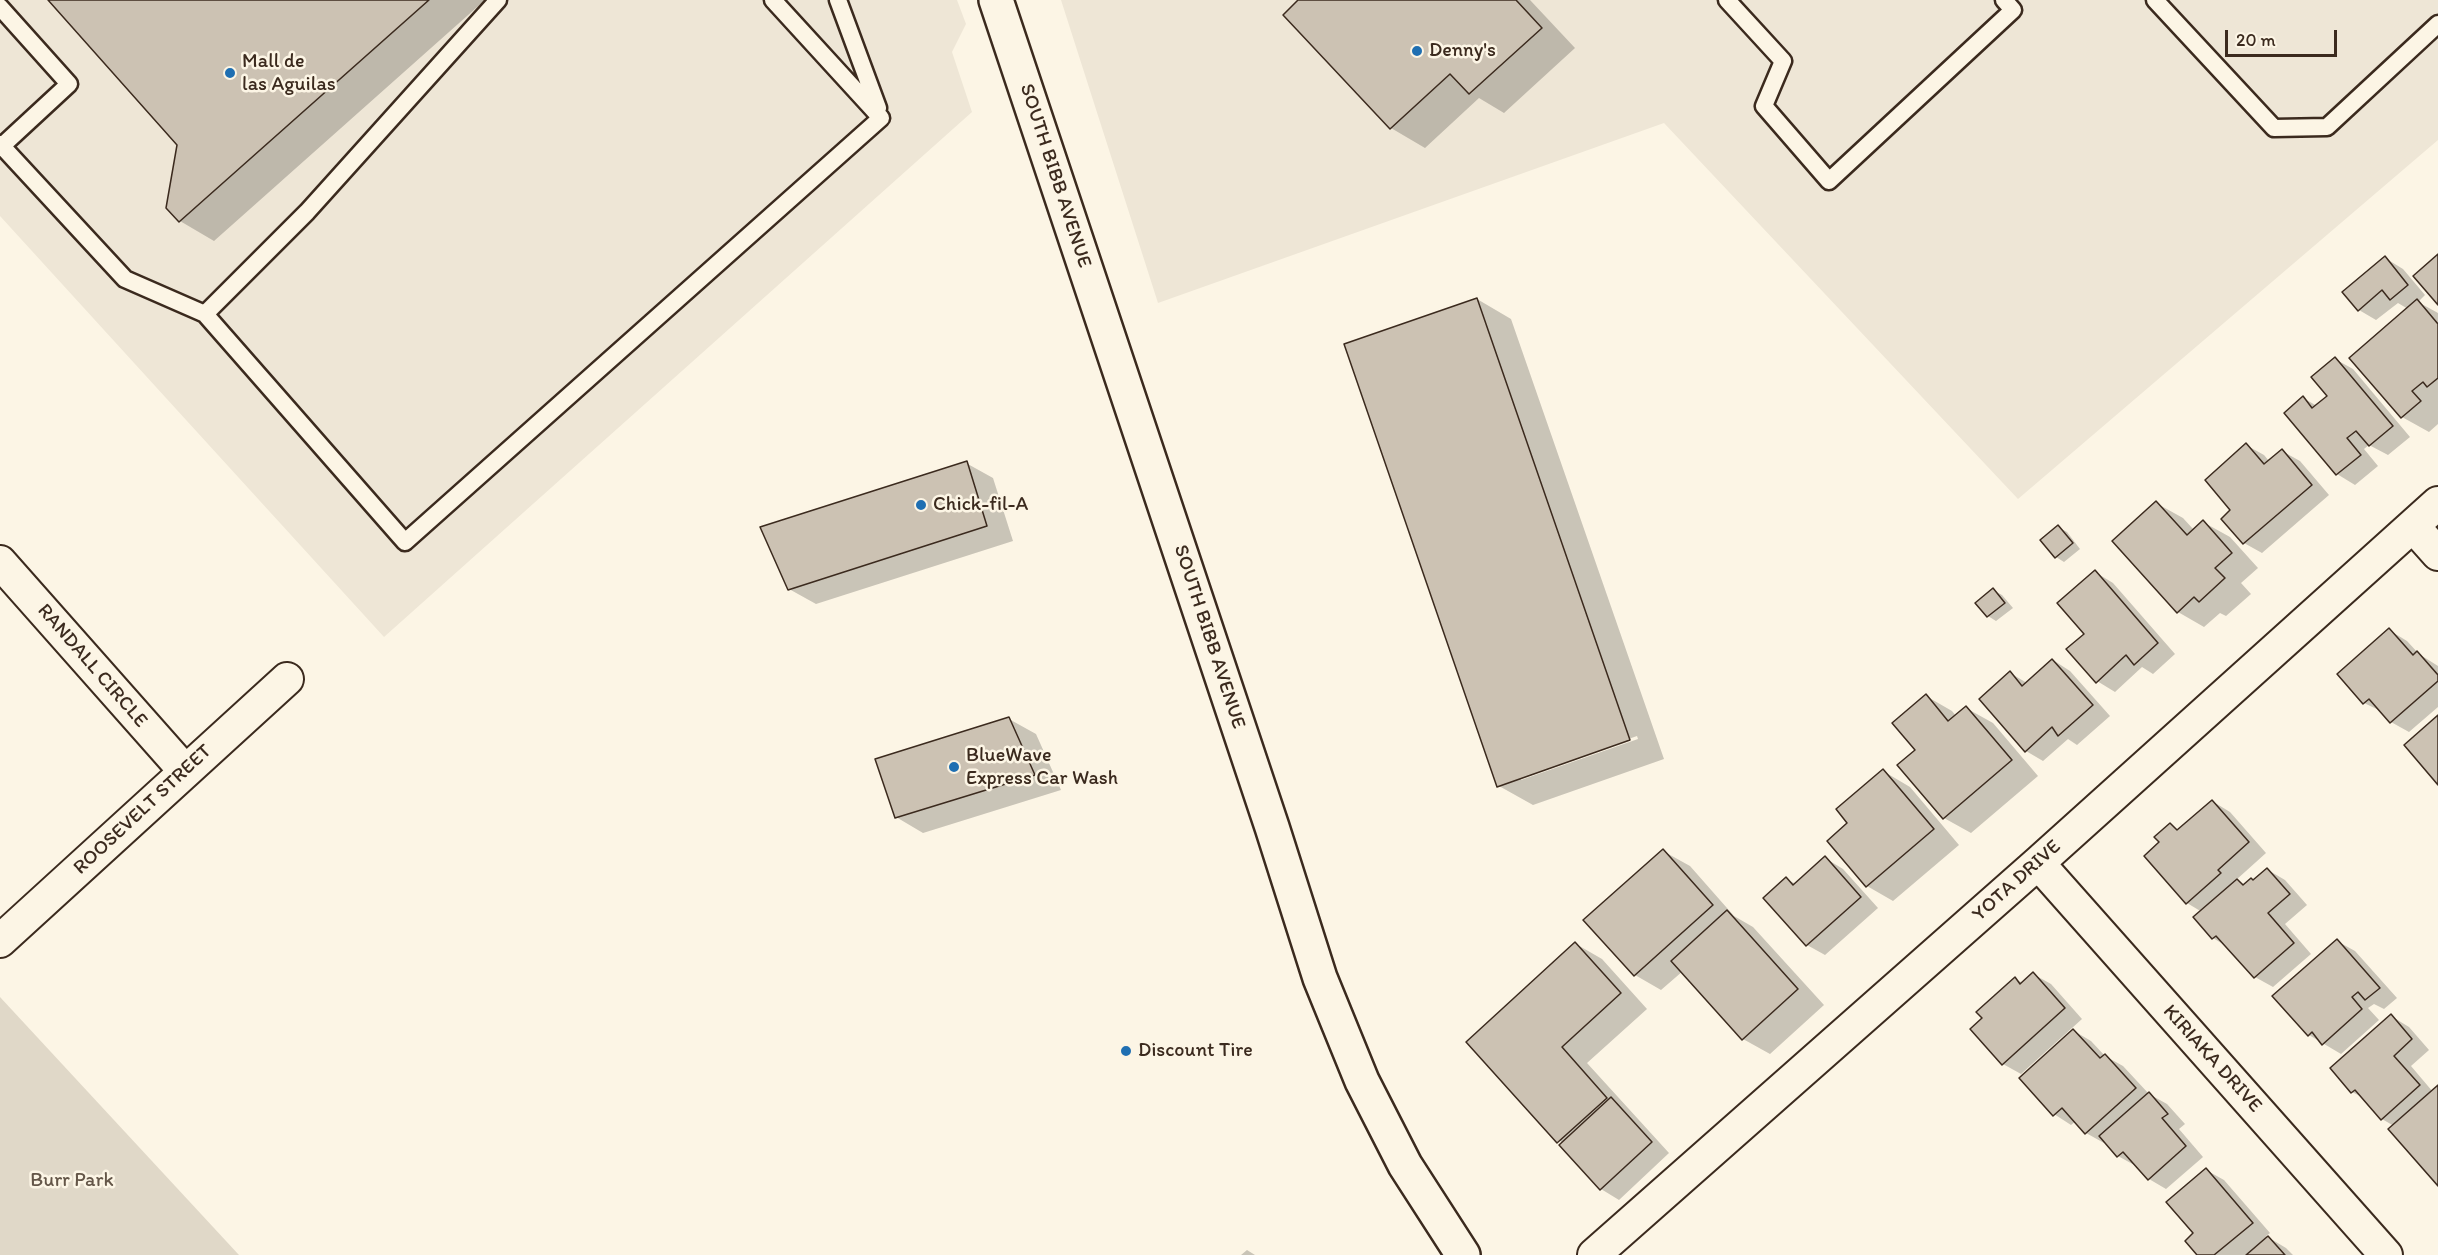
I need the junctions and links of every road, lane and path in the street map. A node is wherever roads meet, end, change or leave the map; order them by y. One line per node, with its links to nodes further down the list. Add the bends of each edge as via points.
1 (498, 0): 12 (lane, via 307,212)
2 (773, 0): 10 (lane)
3 (838, 0): 10 (lane)
4 (996, 0): 21 (main road, SOUTH BIBB AVENUE, via 1320,978 1362,1081 1405,1165)
5 (1727, 0): 6 (lane, via 1783,61 1764,106 1829,181 2013,10)
6 (2004, 0)
7 (2155, 0): 9 (lane, via 2274,128 2327,127)
8 (0, 7): 11 (lane, via 69,84)
9 (2438, 24)
10 (881, 118): 12 (lane, via 405,542)
11 (1, 145): 12 (lane, via 125,279)
12 (204, 314)
13 (2438, 503): 14 (street, YOTA DRIVE)
14 (2413, 526): 15 (street); 19 (street, YOTA DRIVE)
15 (2438, 554)
16 (0, 561): 18 (street, RANDALL CIRCLE)
17 (287, 679): 18 (street, ROOSEVELT STREET)
18 (185, 771): 20 (street, ROOSEVELT STREET)
19 (2038, 863): 22 (street, YOTA DRIVE); 23 (street, KIRIAKA DRIVE)
20 (0, 941)
21 (1463, 1255)
22 (1594, 1255)
23 (2386, 1255)

